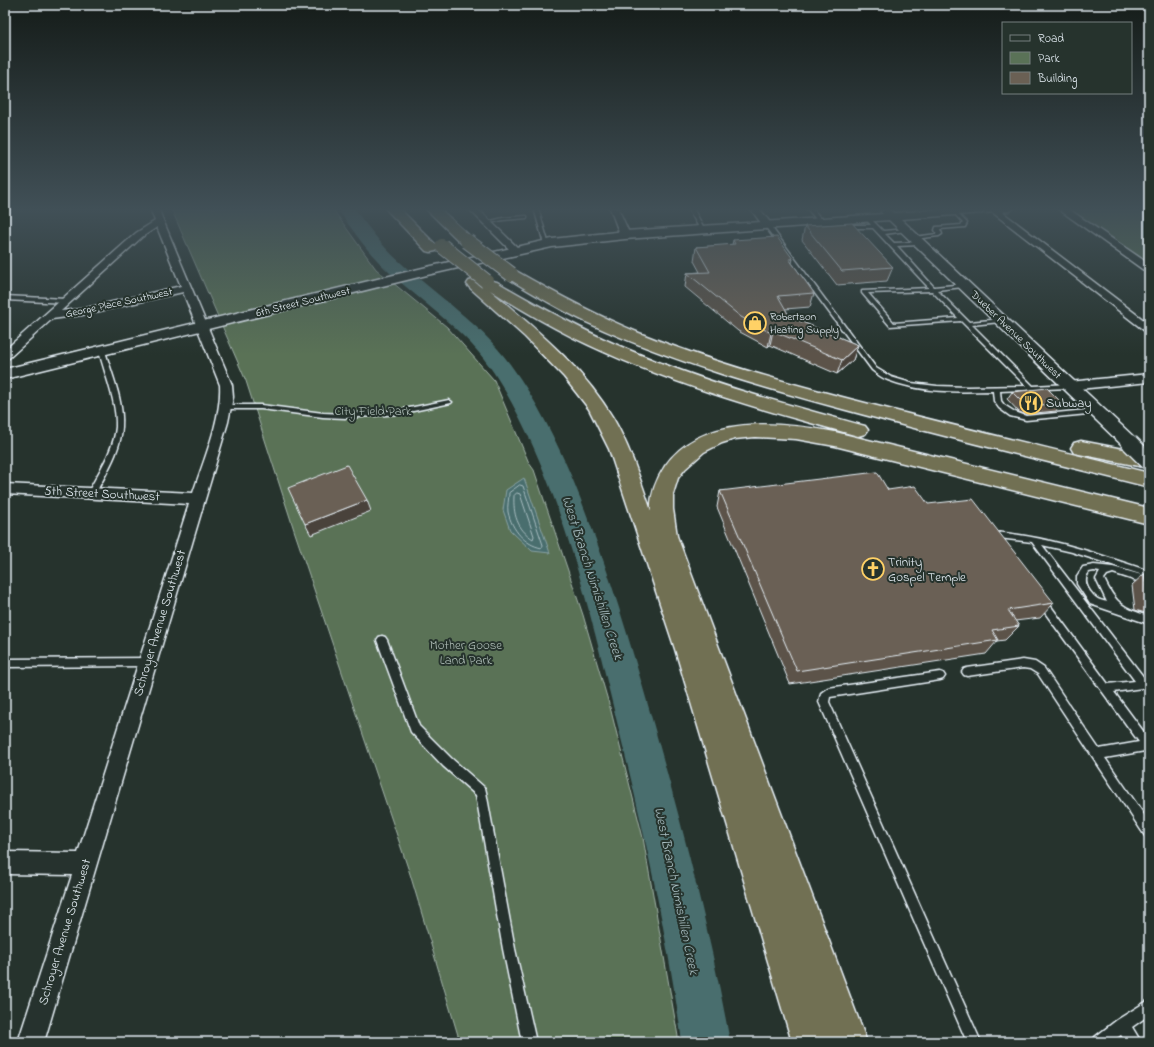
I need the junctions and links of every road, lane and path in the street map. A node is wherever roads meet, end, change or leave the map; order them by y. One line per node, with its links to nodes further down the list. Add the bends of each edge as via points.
1 (115, 257): 17 (street)
2 (174, 257): 14 (street, Schroyer Avenue Southwest)
3 (448, 257): 12 (highway)
4 (488, 257): 25 (highway, bridge, via 557,302 599,323 659,348)
5 (490, 257): 21 (street, 6th Street Southwest)
6 (791, 257): 29 (lane, via 825,306 876,371 884,377 942,389)
7 (904, 257): 15 (lane)
8 (934, 257): 13 (street, Dueber Avenue Southwest)
9 (1055, 257): 22 (street)
10 (1131, 257): 11 (street)
11 (1149, 269)
12 (480, 283): 39 (highway, via 576,334 624,356 709,387 806,417); 65 (highway, via 583,388 619,449 688,649)
13 (963, 285): 15 (lane); 19 (street, Dueber Avenue Southwest)
14 (187, 288): 18 (street, George Place Southwest, via 82,312); 21 (street, Schroyer Avenue Southwest)
15 (933, 289): 20 (lane); 20 (lane, via 864,292 892,325)
16 (5, 298): 17 (lane)
17 (66, 301): 18 (street)
18 (50, 316): 24 (street)
19 (1000, 320): 20 (lane); 28 (street, Dueber Avenue Southwest)
20 (966, 321): 30 (lane)
21 (203, 326): 23 (street, 6th Street Southwest); 32 (street, Schroyer Avenue Southwest, via 226,385)
22 (1149, 329)
23 (102, 351): 26 (street, 6th Street Southwest); 37 (lane, via 119,415 119,429)
24 (5, 356)
25 (715, 367): 34 (highway, via 784,379 1092,451); 35 (highway, via 867,410)
26 (5, 374)
27 (1149, 378): 28 (street)
28 (1069, 386): 30 (lane); 33 (street, Dueber Avenue Southwest)
29 (997, 388): 30 (lane); 33 (lane, via 996,397 1001,405 1022,417 1035,418)
30 (1031, 388)
31 (449, 402): 32 (lane, via 399,412 346,416 261,407)
32 (225, 407): 38 (street, Schroyer Avenue Southwest)
33 (1096, 411): 34 (street, Dueber Avenue Southwest, bridge)
34 (1149, 461)
35 (1149, 480)
36 (5, 489): 37 (street, 5th Street Southwest)
37 (92, 493): 38 (street, 5th Street Southwest)
38 (198, 499): 50 (street, Schroyer Avenue Southwest)
39 (1149, 504)
40 (1149, 516): 66 (highway, via 790,431 753,431 716,438 687,454 669,476 662,499 666,536)
41 (1035, 541): 42 (lane, via 992,532); 44 (lane); 54 (lane)
42 (1004, 548)
43 (1112, 570): 45 (lane); 47 (lane, via 1104,572 1100,579 1110,600); 47 (lane, via 1086,570 1081,576 1081,584 1093,601)
44 (1149, 574)
45 (1149, 581)
46 (1036, 593): 55 (lane)
47 (1119, 610): 48 (lane)
48 (1149, 620)
49 (382, 640): 64 (lane, via 415,730 481,792 509,949)
50 (148, 662): 51 (lane); 60 (street, Schroyer Avenue Southwest)
51 (5, 663)
52 (967, 672): 57 (lane, via 1032,665 1041,671)
53 (940, 676): 67 (lane, via 828,693 824,696 824,702)
54 (1146, 683): 55 (lane)
55 (1106, 689): 56 (lane)
56 (1148, 747): 57 (lane)
57 (1097, 754): 58 (lane)
58 (1149, 832)
59 (5, 863): 60 (street)
60 (86, 864): 63 (street, Schroyer Avenue Southwest)
61 (1149, 1007): 62 (lane)
62 (1122, 1025): 68 (lane); 69 (lane)
63 (31, 1042)
64 (529, 1042)
65 (811, 1042)
66 (848, 1042)
67 (974, 1042)
68 (1100, 1042)
69 (1134, 1042)

